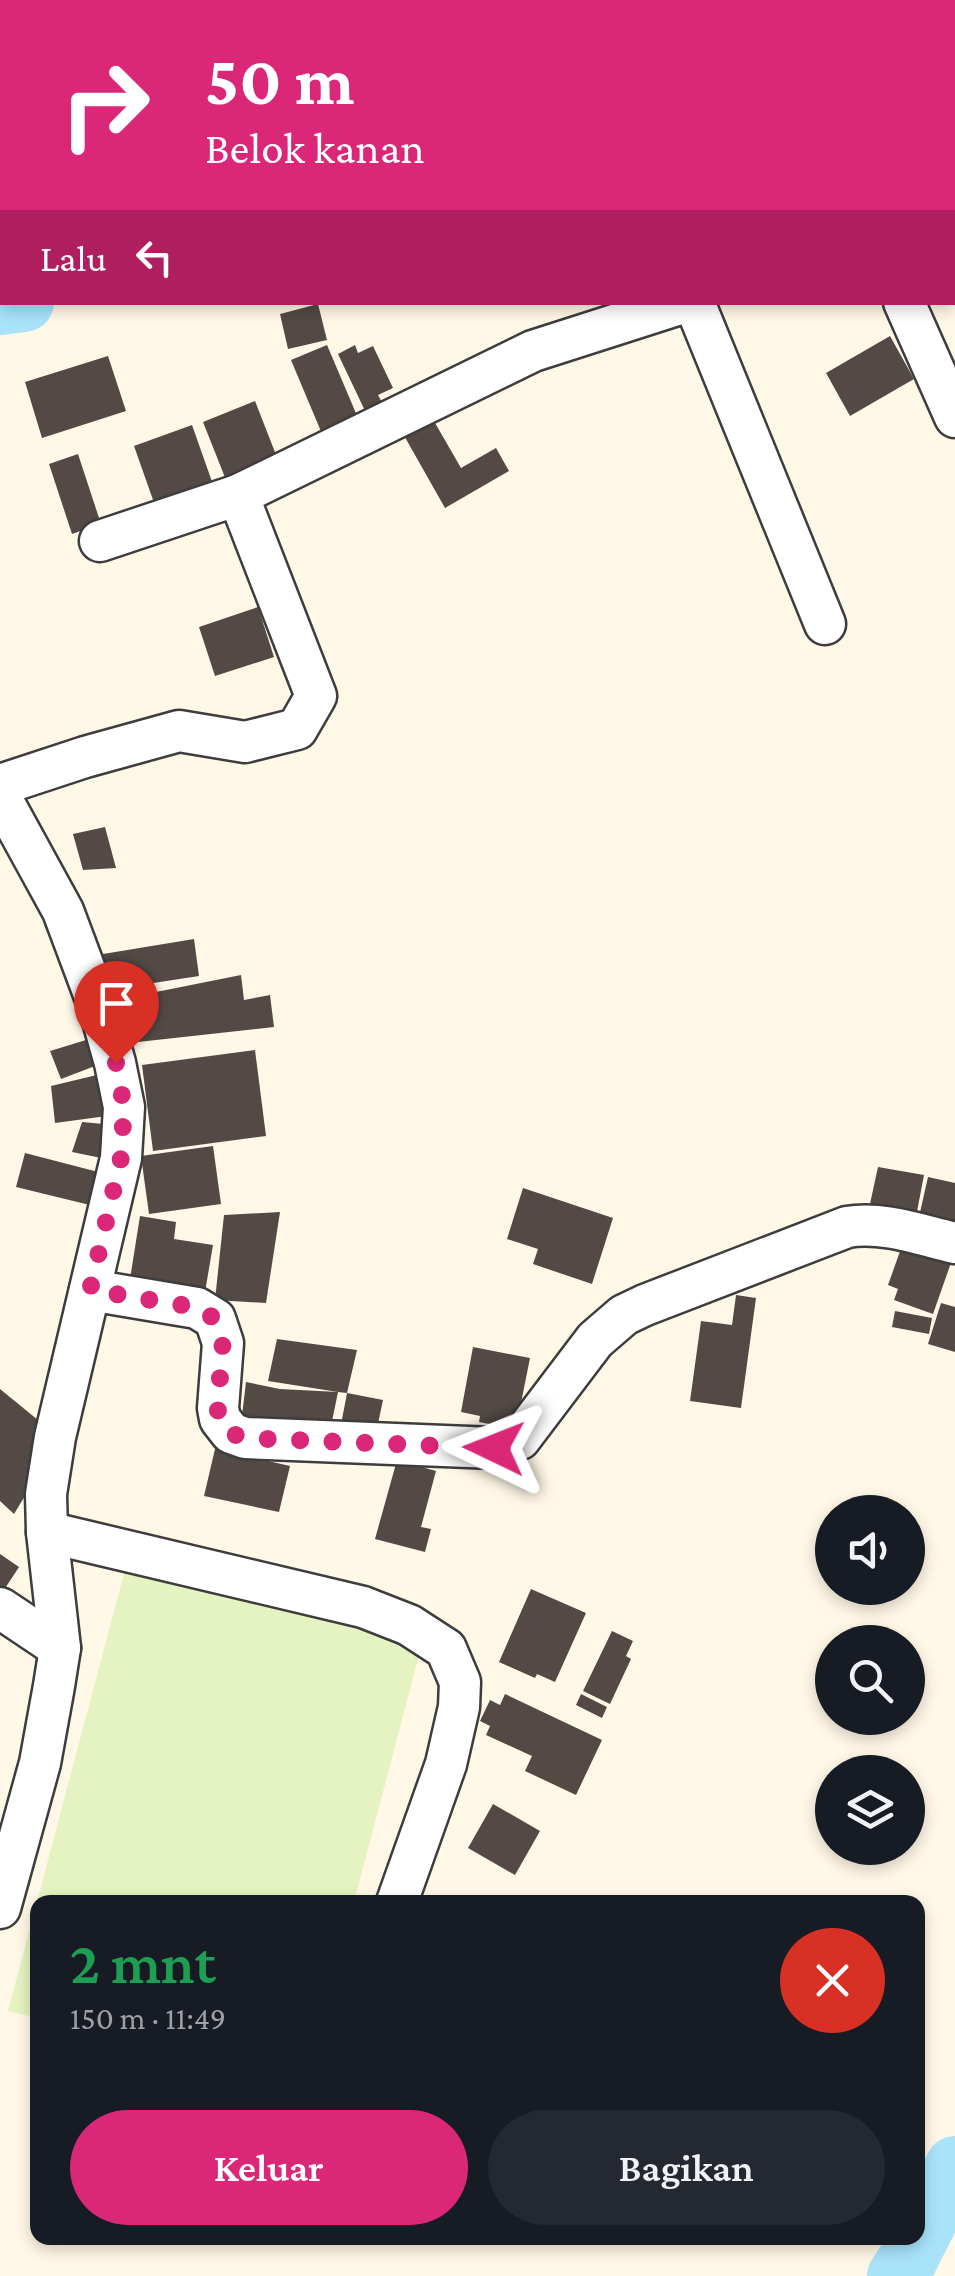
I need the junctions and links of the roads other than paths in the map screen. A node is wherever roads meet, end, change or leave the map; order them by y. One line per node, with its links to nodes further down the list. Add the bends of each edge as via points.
1 (677, 305): 5 (street, via 533,351)
2 (695, 305): 7 (street)
3 (905, 305): 4 (street)
4 (955, 416)
5 (238, 495): 6 (street); 8 (street, via 316,696 297,729 245,742 180,731)
6 (100, 541)
7 (826, 624)
8 (0, 785)
9 (0, 796): 11 (street, via 63,911 116,1063 124,1107 121,1158)
10 (955, 1243): 11 (street, via 864,1224 645,1305 595,1340 520,1439 494,1448 231,1433 218,1408 223,1342 215,1319 197,1308)
11 (90, 1290): 12 (street, via 55,1437)
12 (47, 1532): 14 (street); 15 (street, via 362,1607 446,1648 460,1682 460,1707)
13 (0, 1608): 14 (street)
14 (60, 1648): 16 (street, via 40,1762)
15 (400, 1895)
16 (0, 1908)

